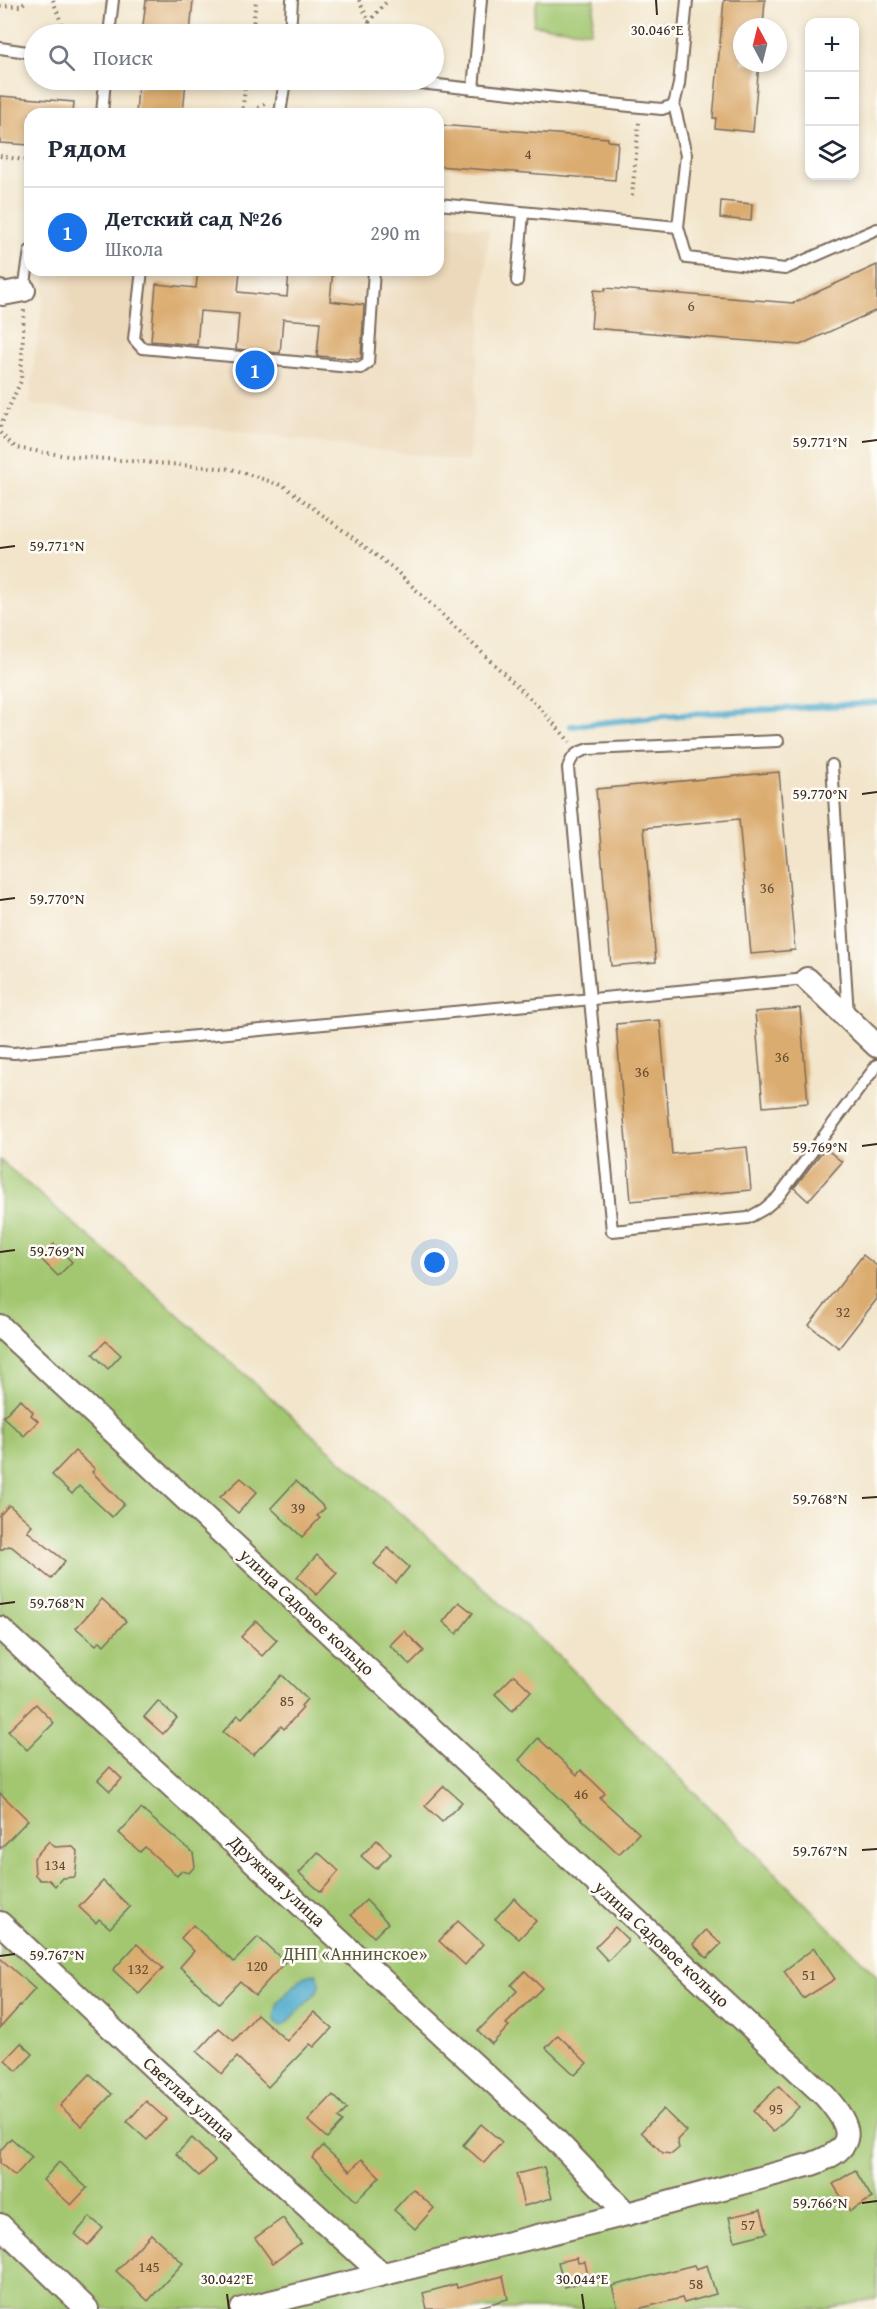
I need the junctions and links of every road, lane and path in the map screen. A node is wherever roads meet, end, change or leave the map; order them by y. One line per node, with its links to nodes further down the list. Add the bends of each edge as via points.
1 (27, 0): 10 (path, via 21,6)
2 (53, 0): 12 (path)
3 (113, 0): 13 (lane)
4 (256, 0): 14 (path)
5 (292, 0): 15 (lane)
6 (359, 0): 11 (path)
7 (388, 0): 11 (path)
8 (481, 0): 19 (lane)
9 (687, 0): 23 (lane)
10 (0, 6)
11 (369, 22)
12 (61, 24)
13 (110, 24)
14 (253, 24)
15 (291, 24)
16 (0, 48): 17 (lane)
17 (24, 52)
18 (444, 86): 19 (lane)
19 (473, 89): 24 (lane)
20 (104, 90): 25 (lane)
21 (245, 90): 26 (path)
22 (284, 90): 27 (lane)
23 (674, 105): 24 (lane, via 662,109); 33 (lane, via 686,155)
24 (640, 107): 30 (path)
25 (103, 108)
26 (243, 108)
27 (281, 108)
28 (0, 156): 29 (path)
29 (24, 160)
30 (632, 196)
31 (444, 205): 32 (lane)
32 (523, 213): 33 (lane); 38 (lane)
33 (678, 227): 34 (lane, via 687,258 785,268)
34 (877, 230)
35 (26, 276): 39 (lane)
36 (141, 276): 37 (lane, via 134,339 142,348 361,368 368,363)
37 (374, 276)
38 (517, 281)
39 (24, 290): 40 (street); 41 (path, via 21,381)
40 (0, 292)
41 (0, 427)
42 (0, 433): 44 (path, via 16,448 232,469 284,486 393,568 538,706)
43 (778, 741): 44 (lane)
44 (578, 752): 47 (lane, via 568,768)
45 (832, 765): 48 (lane)
46 (807, 979): 47 (lane); 48 (street)
47 (589, 1001): 50 (lane); 51 (lane, via 612,1231 748,1218 764,1209 778,1197)
48 (848, 1018): 49 (street)
49 (877, 1046)
50 (0, 1052)
51 (877, 1065)
52 (0, 1326): 55 (street, улица Садовое кольцо, via 825,2096 847,2125 843,2144 825,2160)
53 (0, 1628): 55 (street, Дружная улица, via 553,2137)
54 (0, 1923): 57 (street, Светлая улица)
55 (627, 2214): 57 (street, улица Садовое кольцо)
56 (0, 2225): 58 (street)
57 (381, 2273): 59 (street, улица Садовое кольцо)
58 (87, 2309)
59 (242, 2309)

